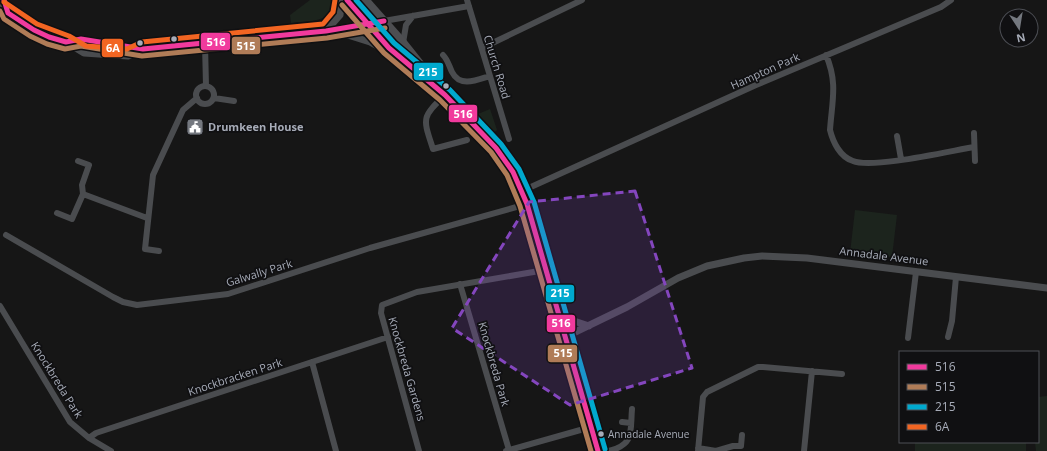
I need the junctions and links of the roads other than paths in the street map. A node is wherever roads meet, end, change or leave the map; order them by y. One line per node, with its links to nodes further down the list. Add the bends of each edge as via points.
1 (4, 0): 10 (street)
2 (342, 0): 14 (street, via 340,15)
3 (347, 0): 13 (main road)
4 (356, 0): 13 (main road, via 366,12)
5 (365, 0): 12 (main road)
6 (582, 0): 18 (street)
7 (951, 0): 21 (street, Hampton Park, via 915,19)
8 (468, 3): 11 (street); 18 (street, Church Road)
9 (0, 8): 10 (street)
10 (8, 13): 15 (street, via 34,30)
11 (413, 16): 12 (street); 16 (street, via 406,24)
12 (384, 21): 13 (street); 16 (main road); 23 (main road, via 387,35)
13 (368, 24): 14 (street); 22 (main road)
14 (329, 30): 17 (street); 22 (street, via 370,42)
15 (66, 42): 19 (street, via 82,39); 19 (street, via 84,53 110,56 128,56)
16 (403, 42): 26 (main road)
17 (205, 44): 19 (street); 25 (street)
18 (482, 48): 24 (street, Church Road)
19 (143, 49)
20 (443, 55): 24 (street, via 454,76 461,81 471,82)
21 (826, 55): 35 (street, via 835,87 830,130 839,150 851,161 859,163); 38 (street, Hampton Park)
22 (400, 57): 23 (main road)
23 (418, 73): 26 (main road)
24 (490, 76): 32 (street, Church Road)
25 (206, 86): 27 (street, via 198,90); 28 (street, via 213,90)
26 (443, 92): 33 (street, via 426,118 433,149); 38 (main road, via 506,160)
27 (197, 98): 28 (street, via 206,104); 42 (street, via 183,110 156,167 151,183)
28 (214, 98): 29 (street)
29 (234, 101)
30 (974, 133): 34 (street)
31 (897, 136): 35 (street)
32 (509, 139)
33 (467, 140)
34 (974, 147): 35 (street); 37 (street)
35 (901, 159)
36 (78, 161): 39 (street, via 90,165 82,185)
37 (975, 161)
38 (522, 191): 40 (main road)
39 (83, 194): 41 (street, via 72,219); 42 (street)
40 (527, 204): 43 (street, Galwally Park, via 370,248 241,291 205,298 137,305 113,297); 45 (main road)
41 (56, 213)
42 (148, 218): 44 (street, via 145,249)
43 (6, 235)
44 (159, 251)
45 (545, 270): 48 (street); 51 (main road)
46 (916, 272): 47 (street, Annadale Avenue); 52 (street, Annadale Avenue, via 807,258 744,258 707,266 678,278); 56 (street)
47 (956, 277): 49 (street, Annadale Avenue); 55 (street)
48 (460, 284): 53 (street, Knockbreda Gardens, via 417,292 382,305 381,313); 70 (street, Knockbreda Park)
49 (1047, 288)
50 (0, 306): 65 (street, Knockbreda Park, via 70,422)
51 (557, 310): 52 (street); 54 (main road)
52 (588, 326): 54 (street, Annadale Avenue)
53 (388, 337): 57 (street, Knockbracken Park); 69 (street, Knockbreda Gardens)
54 (565, 337): 63 (main road)
55 (948, 337)
56 (908, 338)
57 (312, 362): 65 (street, Knockbracken Park, via 96,433); 68 (street)
58 (812, 371): 59 (street); 66 (street, via 758,367 707,392 703,397); 73 (street)
59 (842, 374)
60 (632, 410): 62 (street)
61 (622, 422): 62 (street)
62 (631, 423): 72 (street, via 628,441)
63 (591, 427): 70 (street, Knockbreda Park); 71 (main road)
64 (742, 435): 66 (street, via 741,446 716,451)
65 (89, 438): 67 (street, Knockbreda Park)
66 (698, 450)
67 (110, 451)
68 (336, 451)
69 (419, 451)
70 (508, 451)
71 (598, 451)
72 (609, 451)
73 (804, 451)

